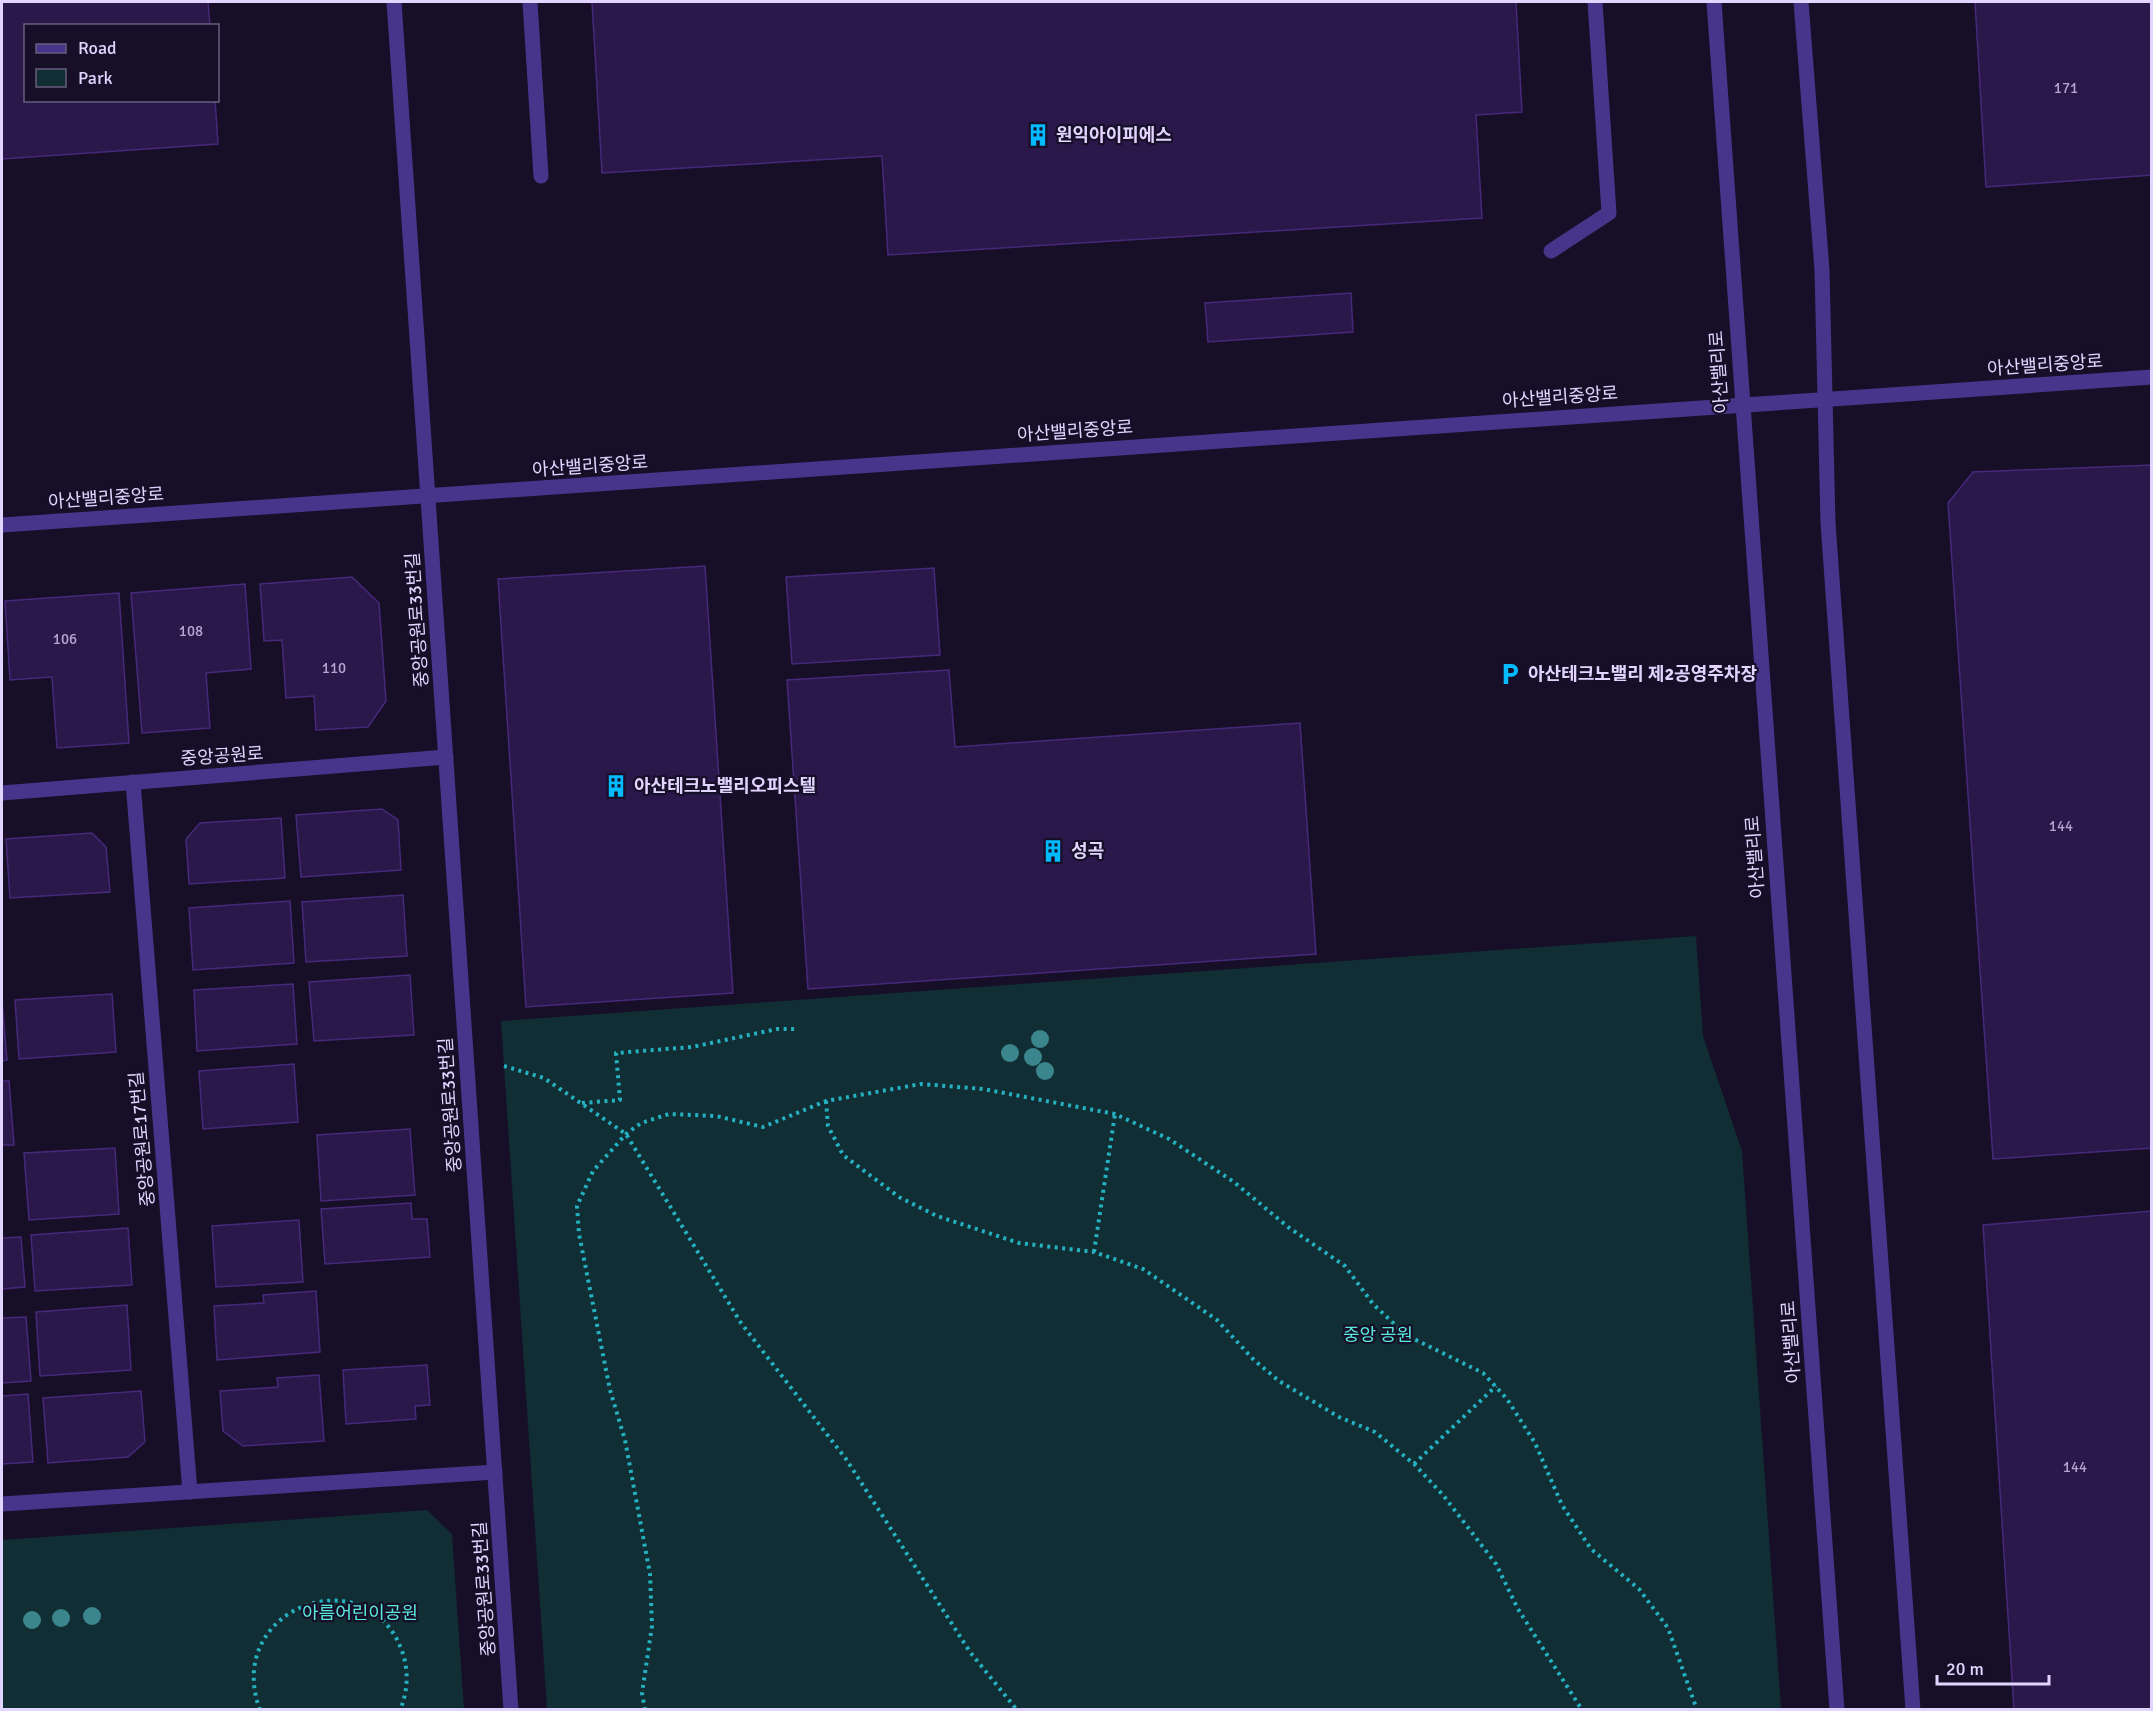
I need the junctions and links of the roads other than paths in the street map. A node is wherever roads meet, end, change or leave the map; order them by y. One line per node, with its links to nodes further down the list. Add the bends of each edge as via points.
1 (394, 2): 11 (street, 중앙공원로33번길)
2 (530, 2): 6 (street)
3 (1595, 2): 7 (street, via 1609,213)
4 (1714, 2): 10 (street, 아산밸리로)
5 (1801, 2): 9 (street, via 1822,270)
6 (541, 176)
7 (1551, 251)
8 (2151, 377): 9 (street, 아산밸리중앙로)
9 (1825, 399): 10 (street, 아산밸리중앙로); 21 (street, via 1828,532)
10 (1741, 404): 11 (street, 아산밸리중앙로); 20 (street, 아산밸리로)
11 (428, 497): 12 (street, 아산밸리중앙로); 13 (street, 중앙공원로33번길)
12 (2, 525)
13 (446, 757): 14 (street, 중앙공원로); 16 (street, 중앙공원로33번길)
14 (133, 782): 15 (street, 중앙공원로); 17 (street, 중앙공원로17번길)
15 (2, 793)
16 (495, 1473): 17 (street); 19 (street, 중앙공원로33번길)
17 (190, 1492): 18 (street)
18 (2, 1504)
19 (512, 1710)
20 (1838, 1710)
21 (1913, 1710)

